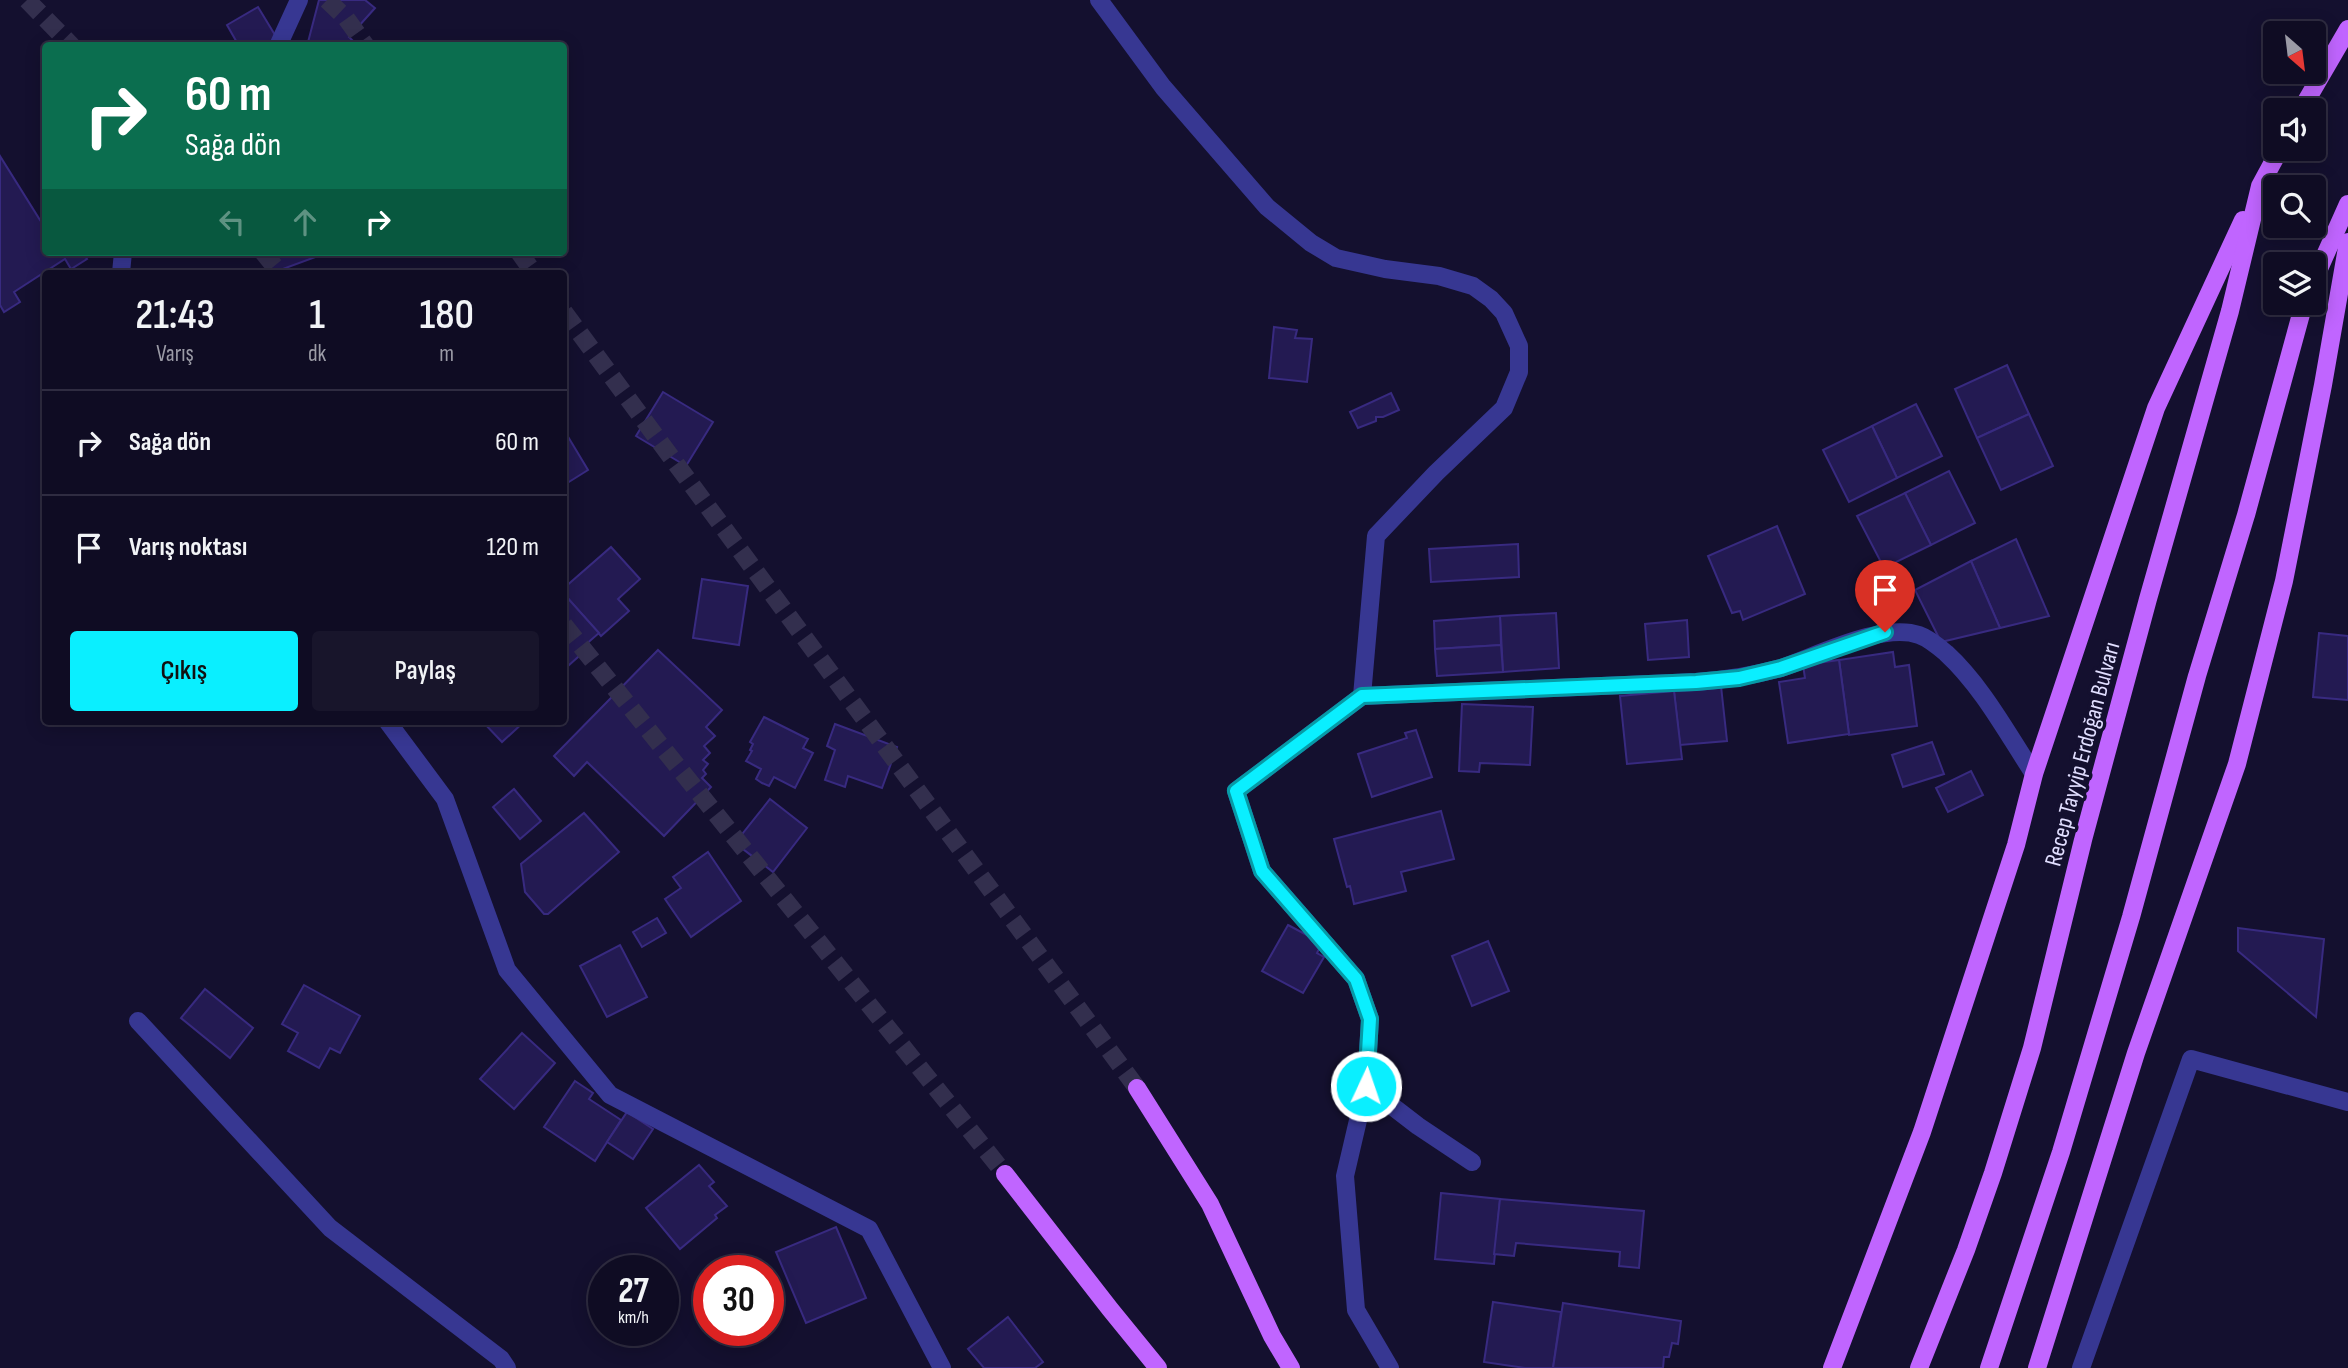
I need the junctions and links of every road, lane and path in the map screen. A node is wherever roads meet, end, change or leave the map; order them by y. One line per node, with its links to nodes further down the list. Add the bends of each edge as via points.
1 (299, 0): 4 (street)
2 (1099, 0): 12 (street, via 1163,87 1267,207 1336,258 1473,286 1504,313 1519,346 1519,372 1504,408 1376,536)
3 (2348, 29): 5 (main road)
4 (280, 42)
5 (2308, 98)
6 (2274, 161): 7 (main road, Recep Tayyip Erdoğan Bulvarı)
7 (2260, 186): 14 (main road, via 2156,408); 27 (main road, Recep Tayyip Erdoğan Bulvarı, via 2230,311 2083,841 2032,1048 1966,1250)
8 (2348, 204): 10 (main road)
9 (2348, 242): 29 (main road, via 2284,581 2236,764 2136,1053)
10 (2326, 253)
11 (2301, 315): 28 (main road, via 2062,1152)
12 (1362, 696): 14 (street, via 1739,678 1885,632 1919,635 1944,651 1970,677); 16 (street, via 1236,791 1262,871 1356,979 1370,1019)
13 (390, 725): 22 (street, via 445,799 507,970 610,1096 869,1229)
14 (2034, 774): 26 (main road, via 2016,845 1922,1132)
15 (138, 1021): 21 (street, via 330,1228)
16 (1366, 1086): 19 (street); 25 (street, via 1345,1176 1356,1310)
17 (1138, 1088): 24 (main road, via 1210,1204)
18 (2348, 1102): 30 (street, via 2191,1059)
19 (1472, 1162)
20 (1005, 1174): 23 (main road)
21 (507, 1368)
22 (942, 1368)
23 (1158, 1368)
24 (1291, 1368)
25 (1390, 1368)
26 (1832, 1368)
27 (1919, 1368)
28 (1989, 1368)
29 (2037, 1368)
30 (2081, 1368)

